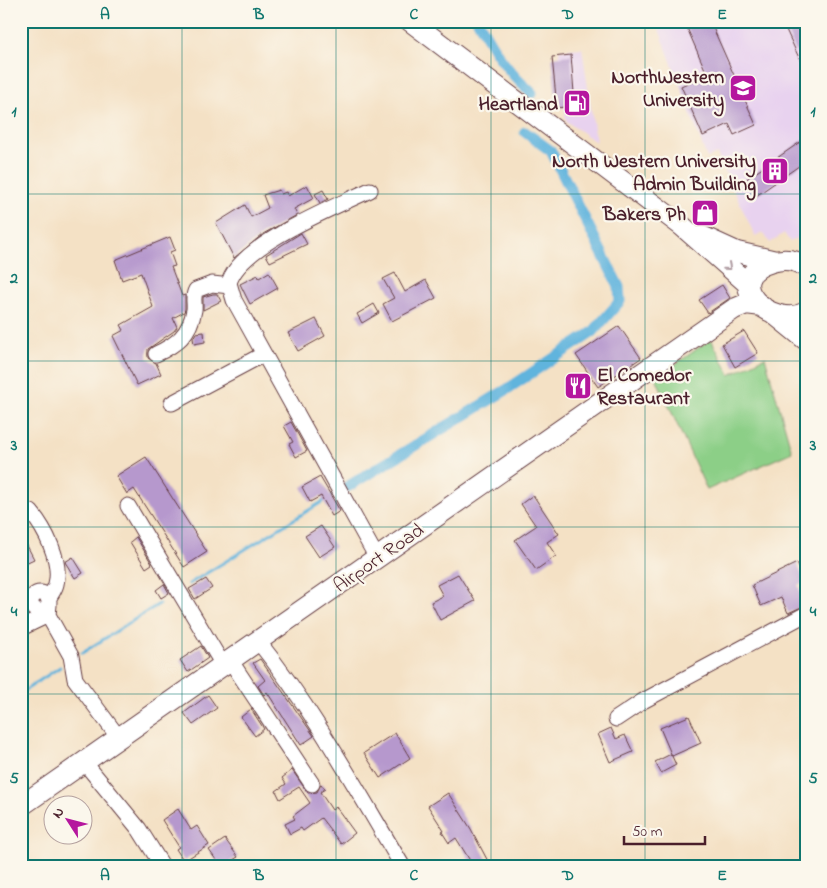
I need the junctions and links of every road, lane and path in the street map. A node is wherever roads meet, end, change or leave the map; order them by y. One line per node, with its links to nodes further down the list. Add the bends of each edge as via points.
1 (410, 21): 3 (main road)
2 (370, 190): 7 (street, via 269,240 237,268 231,276)
3 (682, 226): 5 (main road, via 737,252); 8 (main road, one-way to 8)
4 (806, 251): 5 (main road)
5 (780, 260): 6 (main road, via 795,261); 8 (main road, via 760,266 750,276)
6 (806, 267)
7 (230, 286): 13 (street, via 212,284 196,290 194,311 184,336 174,346); 14 (street, via 234,300)
8 (748, 288): 9 (main road); 10 (main road)
9 (734, 309): 10 (main road, via 746,304); 18 (main road, Airport Road)
10 (768, 310): 11 (main road, via 794,316); 12 (main road)
11 (806, 312)
12 (806, 340)
13 (156, 354)
14 (264, 354): 15 (street); 18 (street)
15 (172, 404)
16 (128, 506): 23 (street)
17 (31, 512): 19 (street, via 55,558 56,584)
18 (376, 558): 22 (main road, Airport Road)
19 (49, 606): 21 (street); 25 (street, via 71,656 75,679)
20 (806, 614): 24 (street, via 643,701)
21 (21, 628)
22 (258, 641): 23 (main road, Airport Road); 30 (street, via 329,742)
23 (227, 663): 25 (main road, Airport Road); 27 (street)
24 (616, 719)
25 (119, 738): 26 (main road, Airport Road)
26 (84, 762): 28 (main road, Airport Road); 29 (street, via 139,829)
27 (312, 784)
28 (21, 806)
29 (163, 867)
30 (403, 867)

